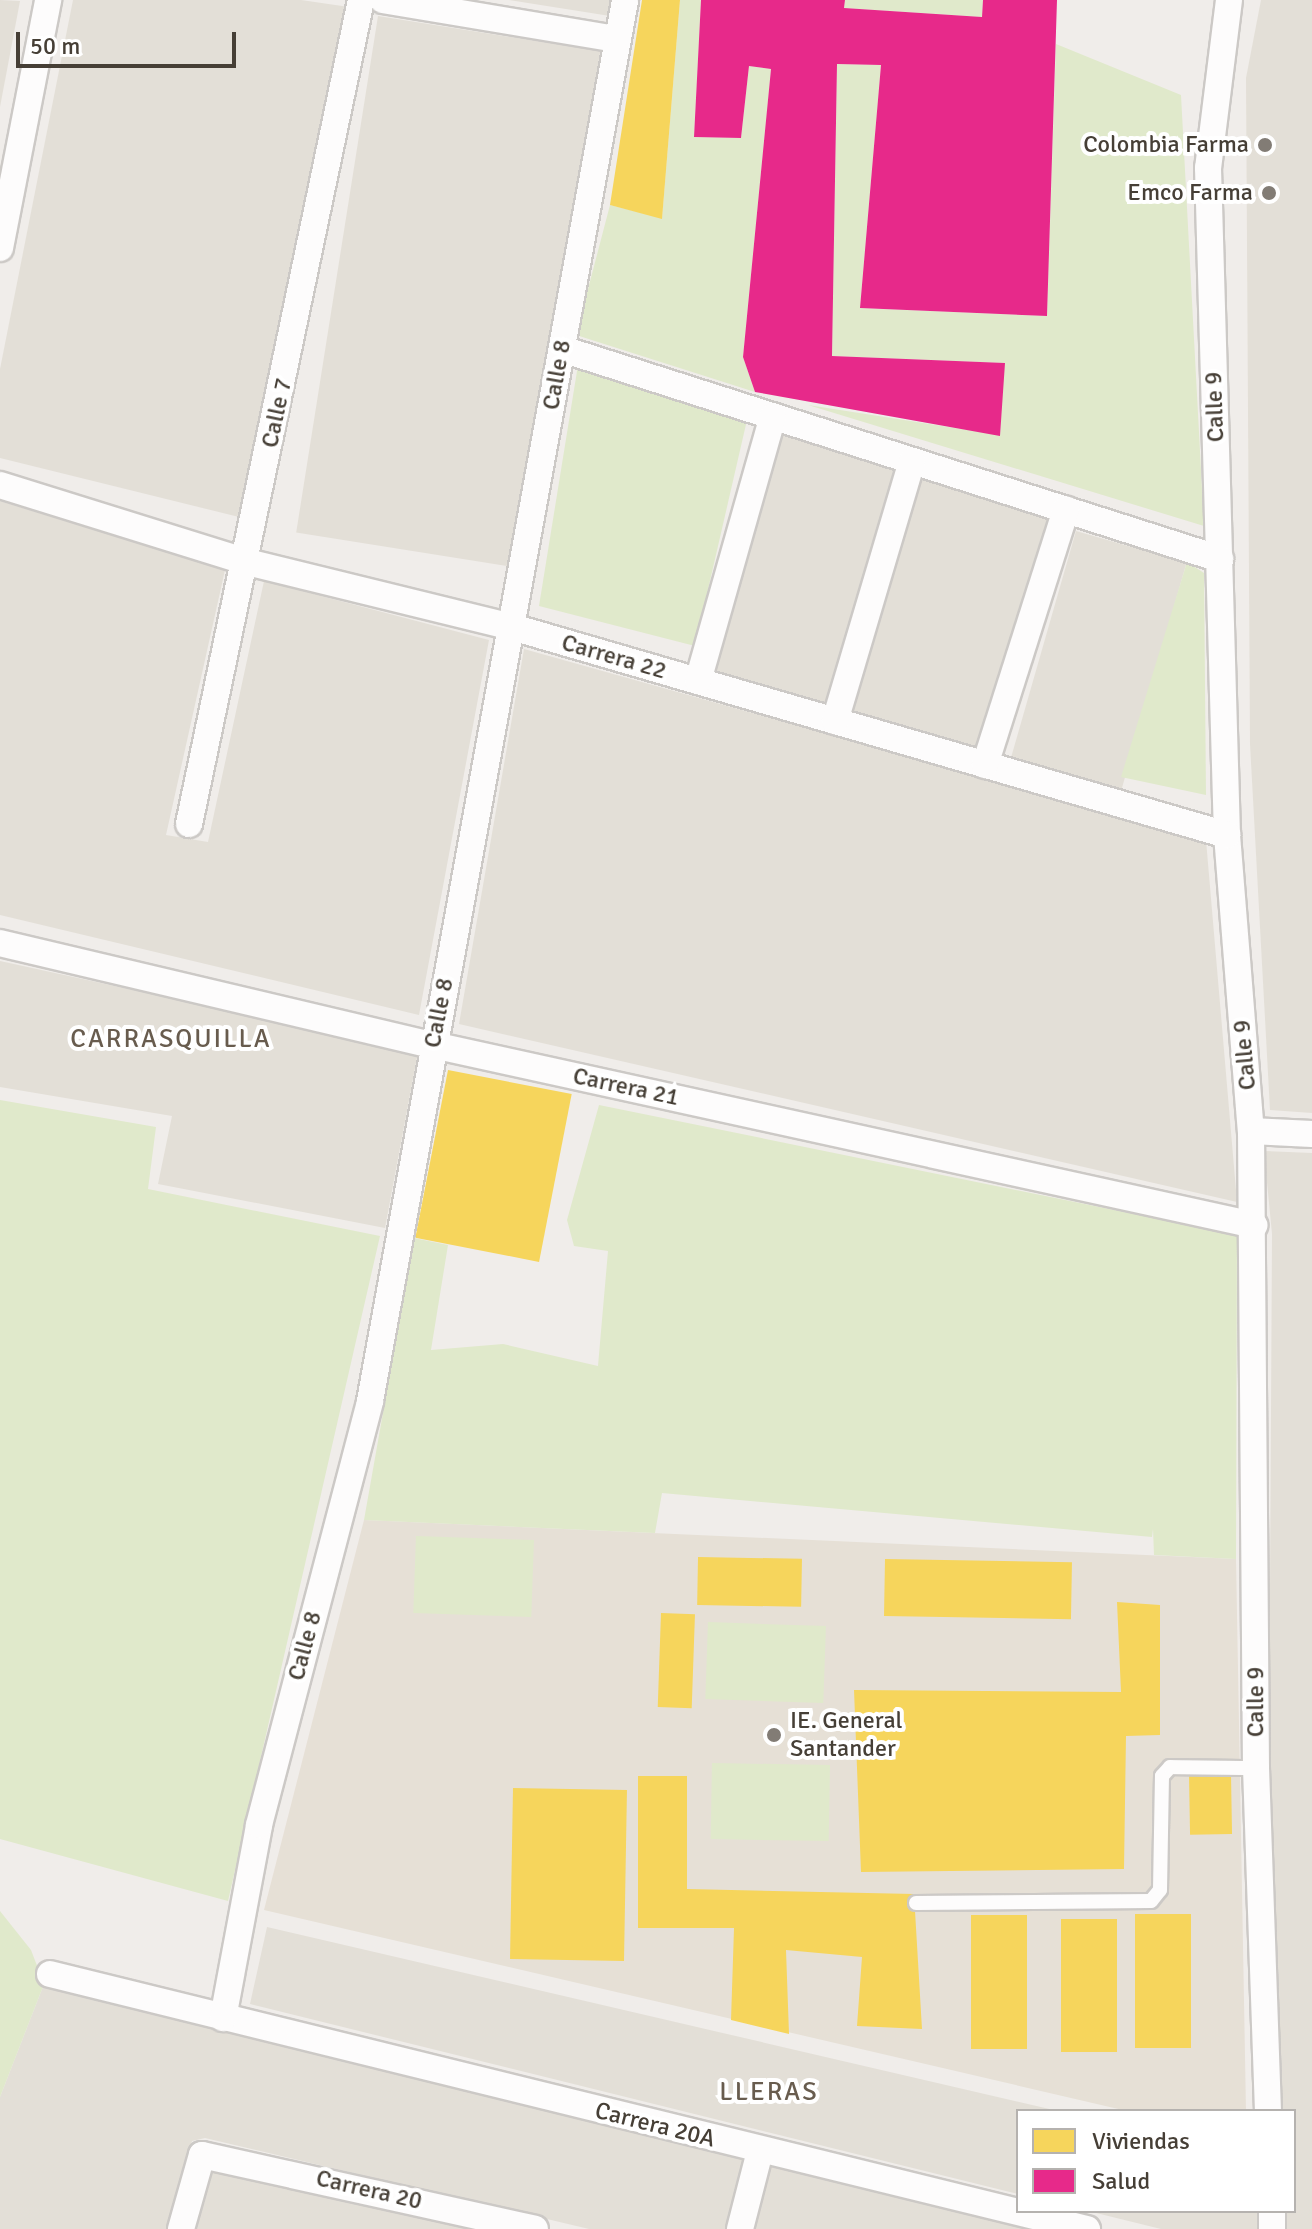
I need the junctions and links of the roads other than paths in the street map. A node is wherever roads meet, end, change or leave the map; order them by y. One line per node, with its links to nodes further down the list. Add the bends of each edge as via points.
1 (48, 0): 8 (street)
2 (361, 0): 15 (street, Calle 7)
3 (383, 0): 6 (street)
4 (625, 0): 7 (street, Calle 8)
5 (1229, 0): 14 (street, Calle 9, via 1208,168)
6 (412, 2): 7 (street)
7 (617, 39): 9 (street, Calle 8)
8 (0, 248)
9 (562, 349): 10 (street); 16 (street, Calle 8)
10 (773, 416): 11 (street); 17 (street)
11 (912, 461): 13 (street); 18 (street)
12 (0, 485): 15 (street, Carrera 22)
13 (1066, 510): 14 (street); 19 (street)
14 (1220, 559): 21 (street, Calle 9)
15 (247, 562): 16 (street, Carrera 22); 20 (street, Calle 7)
16 (512, 627): 17 (street, Carrera 22); 23 (street, Calle 8)
17 (698, 681): 18 (street, Carrera 22)
18 (835, 721): 19 (street, Carrera 22)
19 (985, 765): 21 (street, Carrera 22)
20 (189, 824)
21 (1227, 835): 24 (street, Calle 9)
22 (0, 943): 23 (street, Carrera 21)
23 (433, 1045): 26 (street, Carrera 21); 30 (street, Calle 8, via 370,1401 259,1825)
24 (1251, 1131): 25 (street); 26 (street, Calle 9)
25 (1312, 1134)
26 (1254, 1225): 27 (street, Calle 9)
27 (1256, 1768): 28 (lane, via 1170,1767 1162,1776 1160,1890 1151,1901); 31 (street, Calle 9)
28 (916, 1903)
29 (50, 1974): 30 (street, Carrera 20A)
30 (223, 2018): 32 (street, Carrera 20A)
31 (1268, 2109)
32 (760, 2151): 33 (street, Carrera 20A); 37 (street)
33 (1016, 2212)
34 (1020, 2213): 38 (street, Carrera 20A)
35 (181, 2229): 36 (street, Carrera 20, via 202,2155)
36 (535, 2229)
37 (740, 2229)
38 (1087, 2229)

